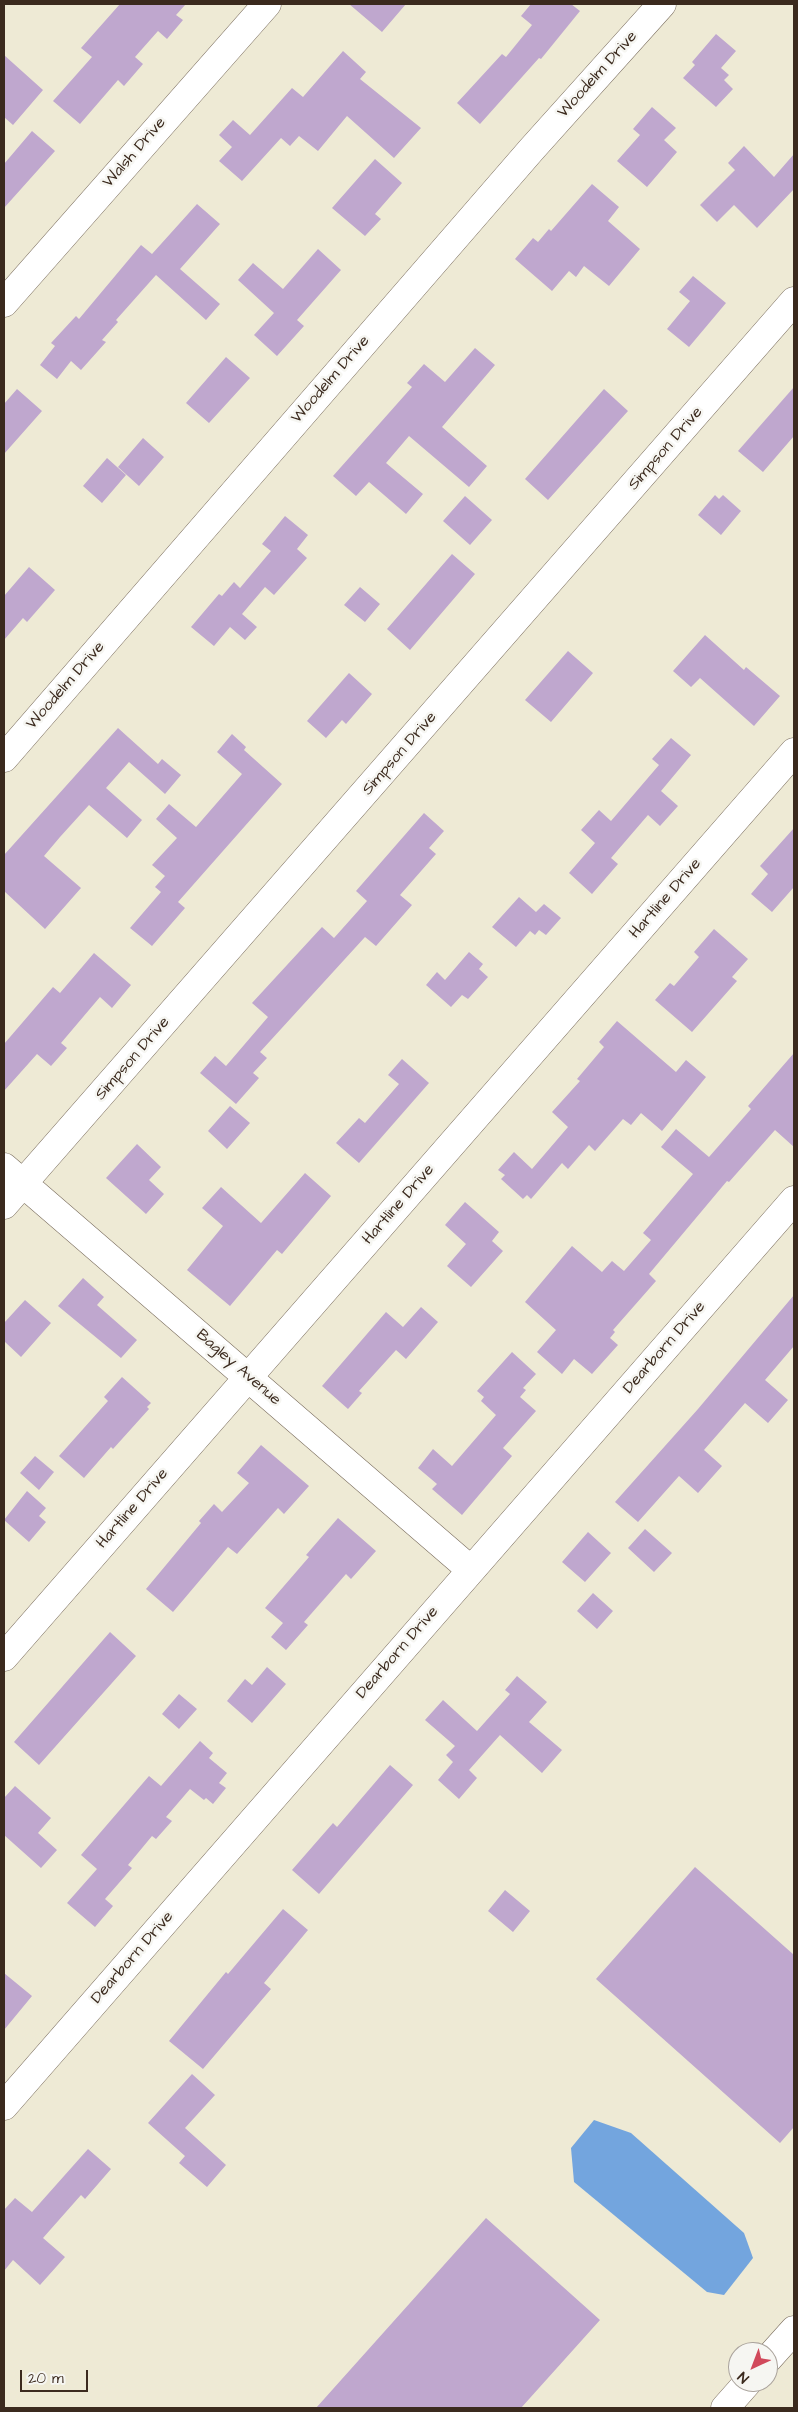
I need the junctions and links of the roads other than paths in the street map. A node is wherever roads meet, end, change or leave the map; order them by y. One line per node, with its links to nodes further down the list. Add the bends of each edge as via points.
1 (267, 4): 4 (street, Walsh Drive)
2 (662, 4): 6 (street, Woodelm Drive)
3 (794, 302): 7 (street, Simpson Drive)
4 (4, 303)
5 (794, 752): 10 (street, Hartline Drive)
6 (4, 758)
7 (14, 1175): 9 (street, Simpson Drive); 10 (street, Bagley Avenue)
8 (794, 1200): 11 (street, Dearborn Drive)
9 (4, 1205)
10 (248, 1377): 11 (street, Bagley Avenue); 12 (street, Hartline Drive)
11 (471, 1570): 13 (street, Dearborn Drive)
12 (4, 1657)
13 (4, 2106)
14 (794, 2330): 15 (street)
15 (778, 2348)
16 (739, 2392): 17 (street)
17 (725, 2408)

